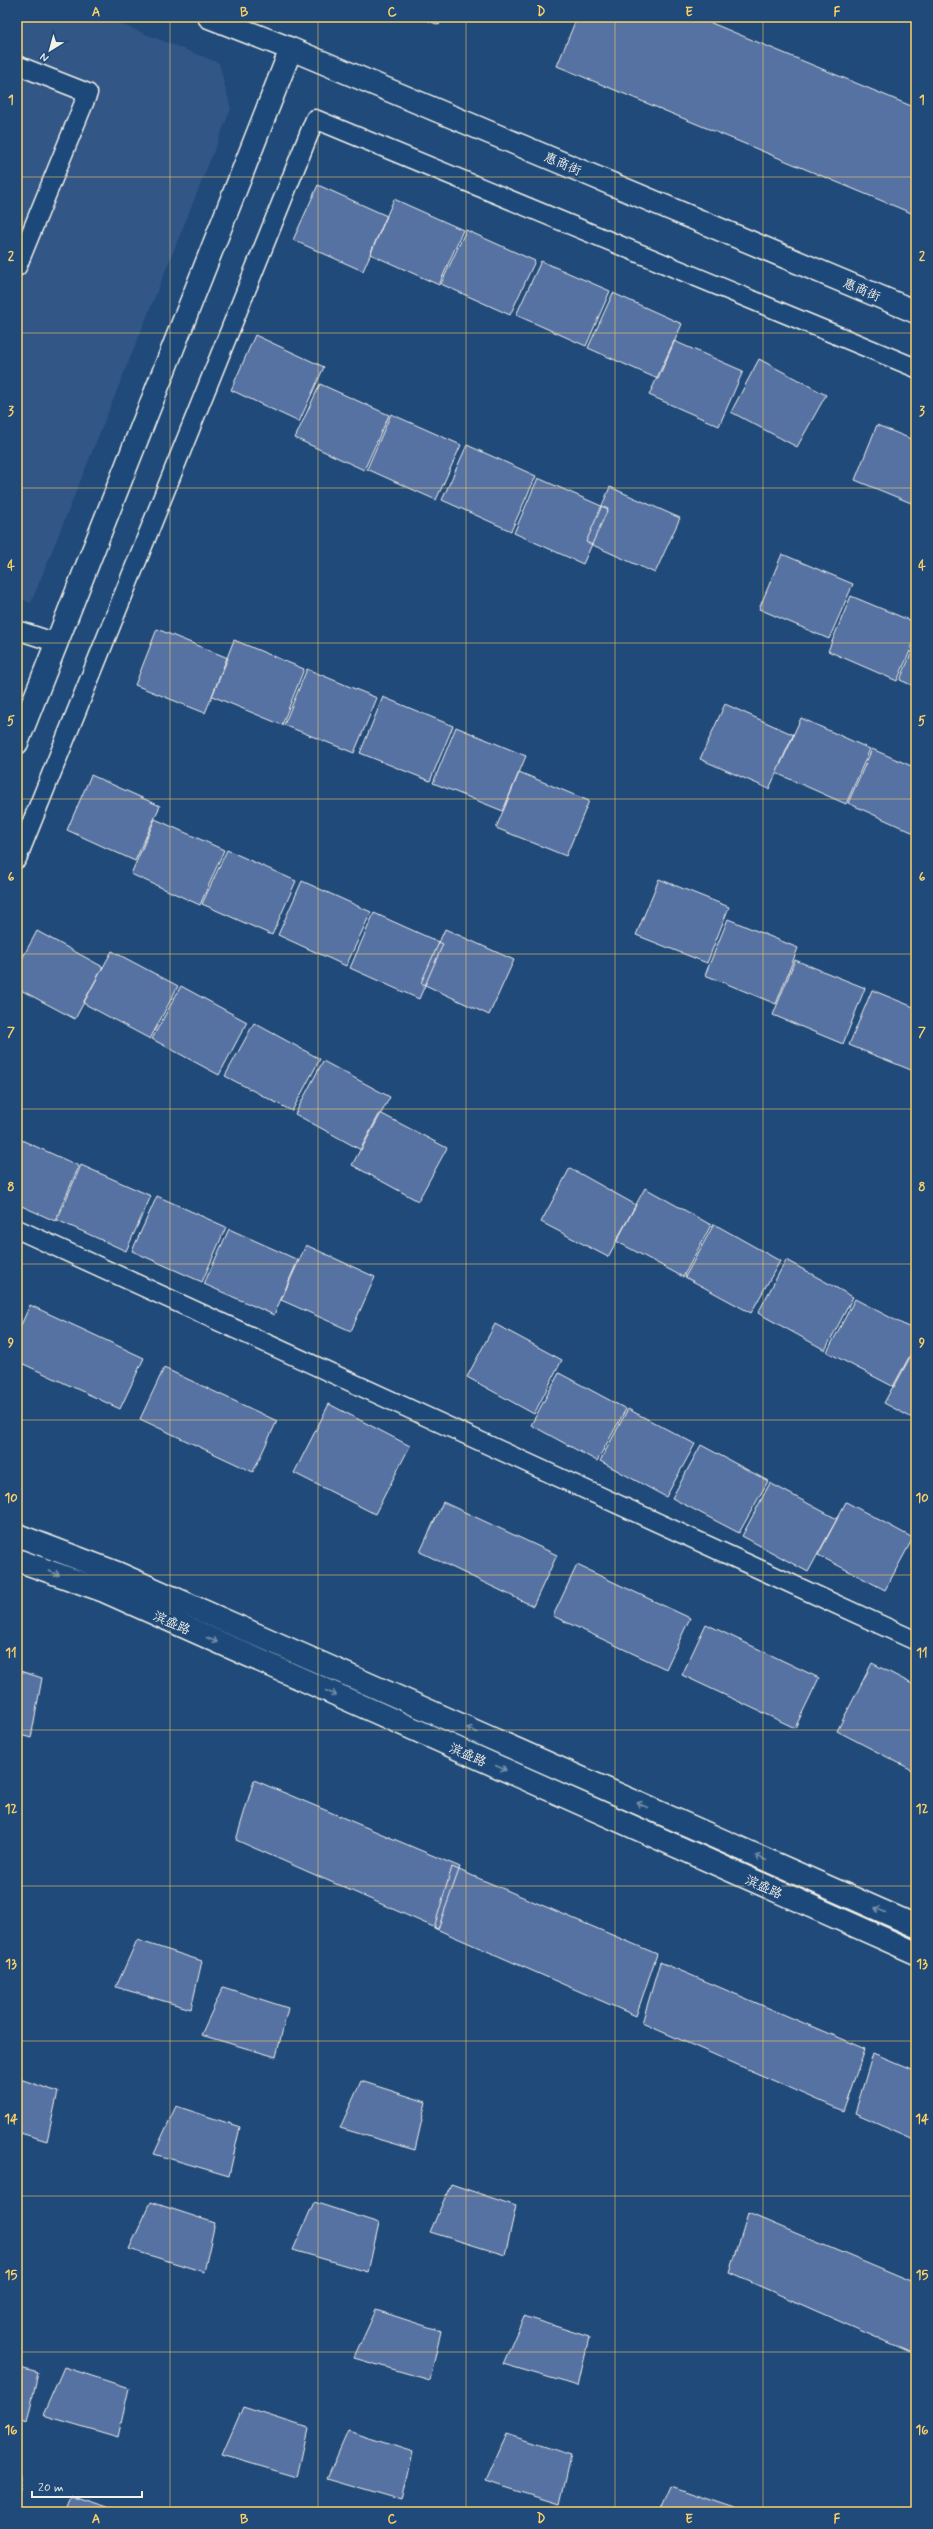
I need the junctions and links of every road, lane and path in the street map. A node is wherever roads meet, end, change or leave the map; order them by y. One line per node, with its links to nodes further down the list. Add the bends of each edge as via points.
1 (209, 17): 2 (main road, 惠商街)
2 (291, 49): 5 (main road, 惠商街); 8 (main road)
3 (17, 66): 4 (lane, via 88,93)
4 (17, 267)
5 (916, 312)
6 (916, 368): 10 (lane, via 315,119)
7 (17, 630): 8 (lane)
8 (56, 643): 9 (main road)
9 (17, 743)
10 (17, 859)
11 (17, 1229): 14 (lane)
12 (17, 1535): 15 (main road, 滨盛路, one-way to 12, via 117,1573)
13 (17, 1560): 16 (main road, 滨盛路, one-way to 16, via 104,1591)
14 (916, 1641)
15 (916, 1926)
16 (916, 1953)

